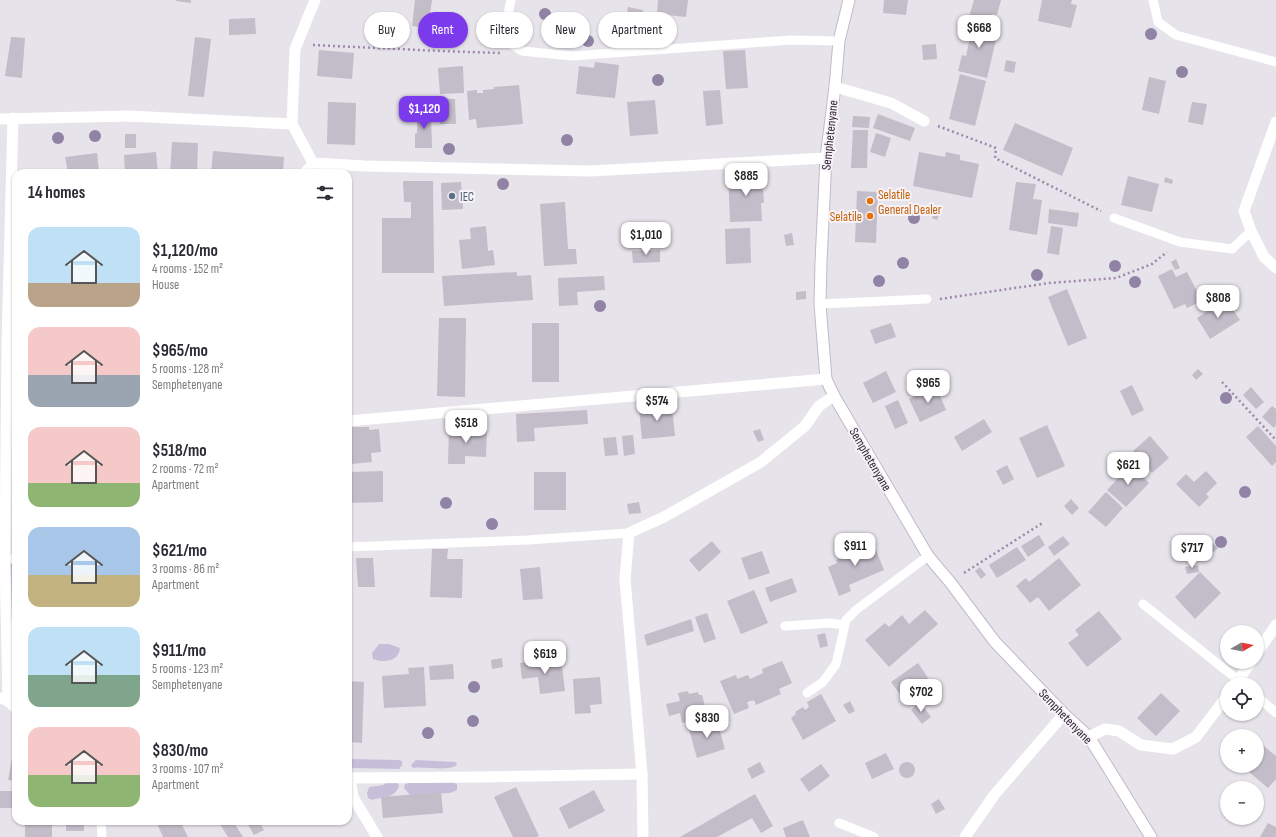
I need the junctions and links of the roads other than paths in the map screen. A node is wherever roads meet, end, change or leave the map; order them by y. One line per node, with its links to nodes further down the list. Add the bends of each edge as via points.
1 (316, 0): 12 (street, via 295,49)
2 (511, 0): 5 (lane, via 506,23 511,44 522,51 572,56 791,40)
3 (849, 0): 5 (street, Semphetenyane)
4 (1153, 0): 6 (lane, via 1158,22 1176,35)
5 (839, 41): 7 (street, Semphetenyane)
6 (1276, 62)
7 (835, 87): 10 (street, via 892,103); 13 (street, Semphetenyane)
8 (13, 118): 9 (street); 12 (street, via 128,116); 21 (street)
9 (0, 119)
10 (924, 121)
11 (1276, 122): 17 (street, via 1244,211)
12 (292, 124): 14 (street)
13 (826, 158): 14 (street, via 590,171); 20 (street, Semphetenyane)
14 (313, 163): 15 (lane)
15 (307, 169)
16 (1114, 218): 17 (lane, via 1180,242 1232,249)
17 (1251, 231): 18 (street, via 1264,257)
18 (1276, 268)
19 (927, 299): 20 (lane)
20 (820, 304): 22 (street, Semphetenyane)
21 (4, 342): 28 (street)
22 (826, 379): 23 (street, Semphetenyane); 24 (street)
23 (834, 396): 25 (street, via 819,406 805,426 761,462 664,517); 27 (street, Semphetenyane)
24 (352, 421)
25 (629, 533): 26 (lane); 42 (street, via 625,578)
26 (352, 547)
27 (928, 556): 30 (lane, via 856,610); 40 (street, Semphetenyane, via 995,642)
28 (7, 559): 36 (street)
29 (1144, 604): 34 (lane)
30 (844, 625): 32 (lane); 35 (lane, via 836,664 823,682)
31 (1276, 625): 33 (street)
32 (785, 626)
33 (1264, 643)
34 (1232, 677)
35 (807, 694)
36 (8, 702)
37 (1264, 702): 39 (lane)
38 (1220, 705): 41 (street, via 1196,738 1173,750 1141,745 1120,731 1105,729)
39 (1276, 713)
40 (1064, 714): 41 (street, Semphetenyane); 51 (street, via 995,794)
41 (1089, 736): 52 (street, Semphetenyane)
42 (642, 774): 43 (street); 49 (street)
43 (352, 778)
44 (352, 792): 48 (street)
45 (839, 823): 50 (lane)
46 (101, 825): 47 (lane)
47 (102, 837)
48 (377, 837)
49 (643, 837)
50 (874, 837)
51 (965, 837)
52 (1151, 837)

